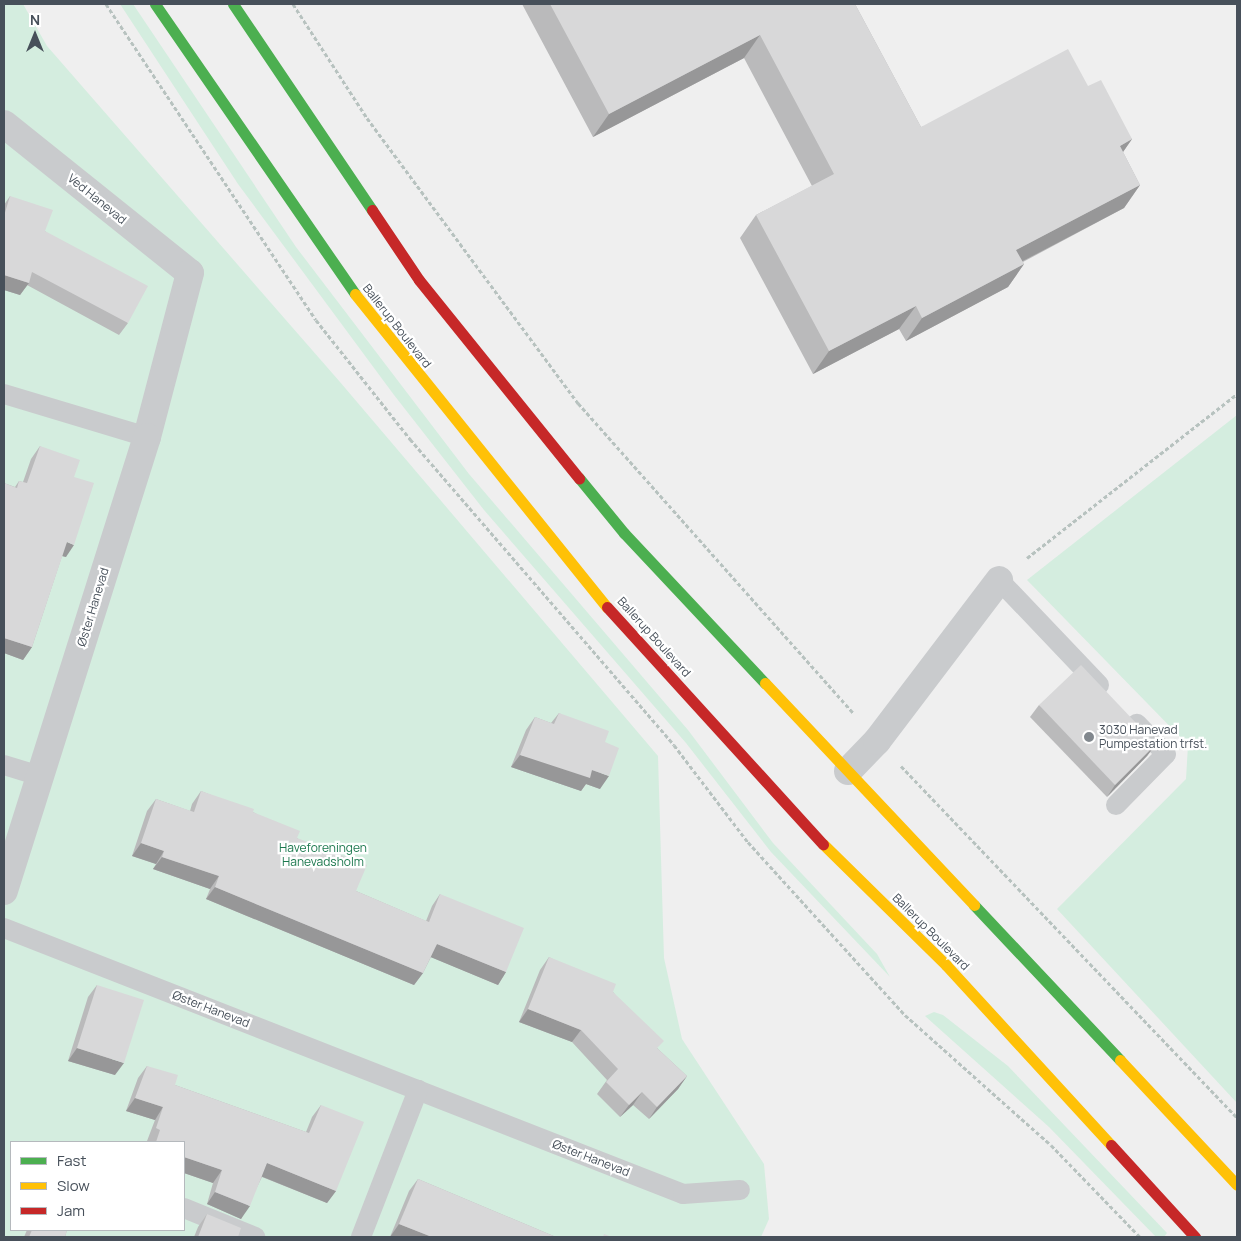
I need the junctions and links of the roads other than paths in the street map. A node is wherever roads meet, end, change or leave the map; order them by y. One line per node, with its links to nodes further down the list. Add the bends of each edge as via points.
1 (155, 4): 20 (street, Ballerup Boulevard, via 374,322 580,576 808,829 946,965)
2 (233, 4): 9 (street, via 419,280 624,533)
3 (4, 124): 4 (street, Ved Hanevad)
4 (190, 273): 6 (street, Øster Hanevad)
5 (4, 394): 6 (lane)
6 (147, 438): 10 (street, Øster Hanevad)
7 (998, 580): 9 (street, via 878,741); 11 (lane, via 1166,754)
8 (4, 765): 10 (lane)
9 (848, 771): 15 (street)
10 (40, 776): 12 (street, Øster Hanevad)
11 (1116, 805)
12 (4, 891)
13 (4, 928): 14 (lane, Øster Hanevad)
14 (418, 1090): 16 (lane, Øster Hanevad, via 684,1194); 19 (lane)
15 (1237, 1185)
16 (740, 1190)
17 (185, 1208): 18 (lane)
18 (255, 1237)
19 (361, 1237)
20 (1195, 1237)

